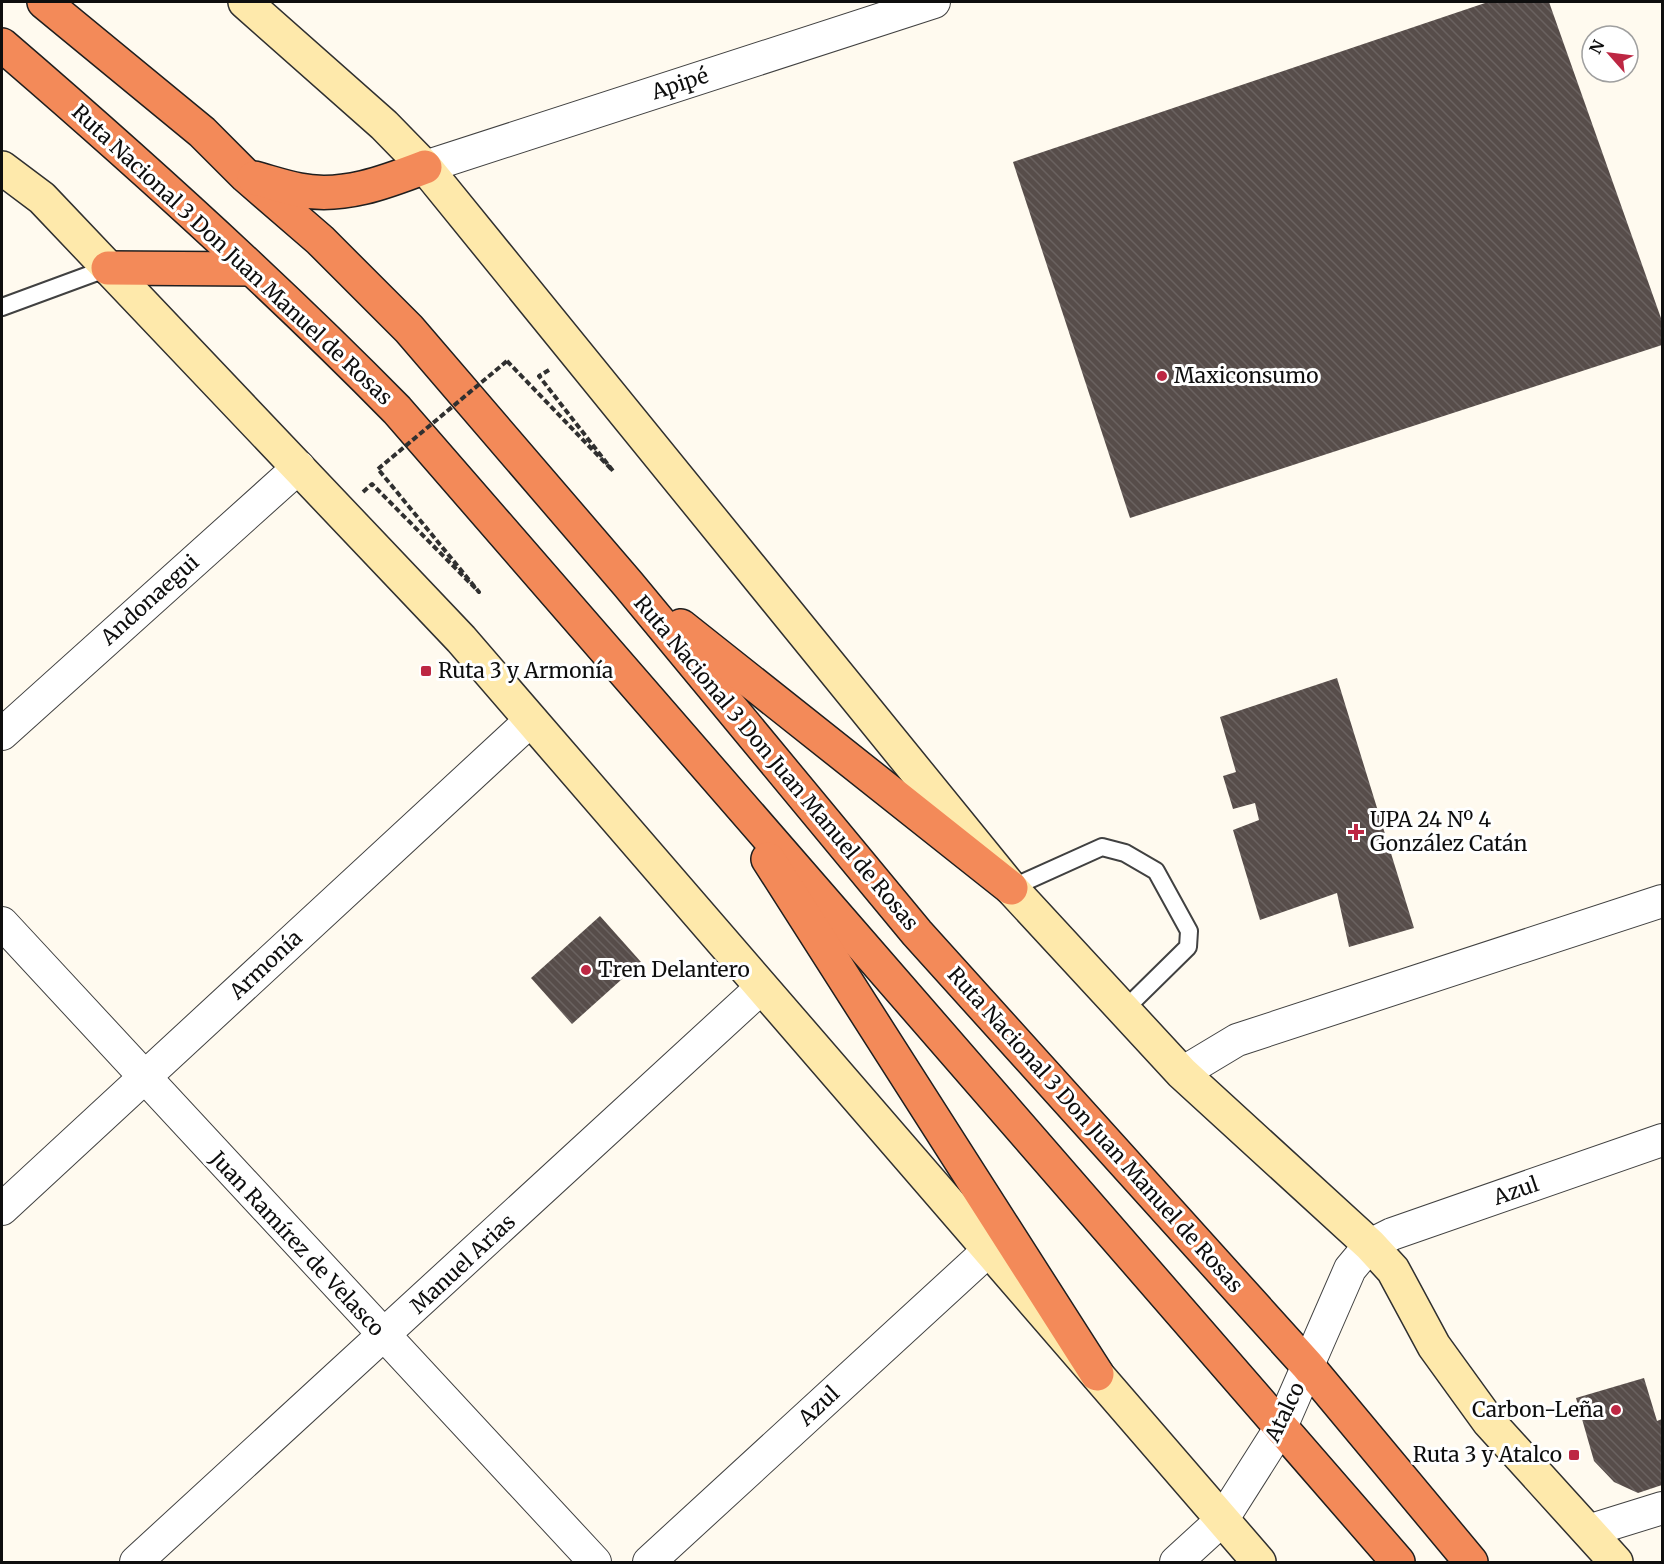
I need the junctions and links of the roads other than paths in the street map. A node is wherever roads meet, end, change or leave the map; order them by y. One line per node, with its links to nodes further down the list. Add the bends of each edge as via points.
1 (44, 2): 7 (highway, Ruta Nacional 3 Don Juan Manuel de Rosas, via 202,132)
2 (245, 2): 5 (street, via 384,125)
3 (934, 2): 5 (street, Apipé)
4 (2, 45): 9 (highway, Ruta Nacional 3 Don Juan Manuel de Rosas, via 146,169)
5 (425, 167): 7 (highway, via 385,182 338,192 301,191); 16 (street)
6 (2, 168): 8 (street, via 42,198)
7 (246, 176): 12 (highway, Ruta Nacional 3 Don Juan Manuel de Rosas, via 320,240 409,329)
8 (108, 268): 9 (highway); 10 (lane); 11 (street)
9 (250, 269): 15 (highway, Ruta Nacional 3 Don Juan Manuel de Rosas, via 324,335 398,410)
10 (2, 307)
11 (299, 467): 13 (street, via 461,639); 14 (street, Andonaegui)
12 (628, 584): 16 (highway); 28 (highway, Ruta Nacional 3 Don Juan Manuel de Rosas, via 917,933)
13 (530, 722): 19 (street); 22 (street, Armonía)
14 (2, 734)
15 (706, 762): 29 (highway); 30 (highway, Ruta Nacional 3 Don Juan Manuel de Rosas)
16 (1011, 888): 20 (street); 20 (lane, via 1102,847 1125,853 1156,871 1189,931 1188,947)
17 (1662, 901): 21 (street, via 1237,1040)
18 (2, 923): 22 (street, Juan Ramírez de Velasco)
19 (761, 988): 26 (street); 27 (street, Manuel Arias)
20 (1123, 1011): 21 (street)
21 (1182, 1073): 25 (street)
22 (144, 1078): 24 (street, Armonía); 27 (street, Juan Ramírez de Velasco)
23 (1662, 1140): 25 (street, Azul)
24 (2, 1209)
25 (1370, 1245): 28 (street, Atalco, via 1350,1269); 33 (street, via 1393,1270 1434,1346 1478,1407)
26 (990, 1249): 29 (street); 36 (street, Azul)
27 (383, 1337): 34 (street, Manuel Arias); 35 (street, Juan Ramírez de Velasco)
28 (1307, 1365): 30 (street, Atalco); 40 (highway, Ruta Nacional 3 Don Juan Manuel de Rosas)
29 (1097, 1374): 32 (street)
30 (1281, 1427): 32 (street, Atalco); 39 (highway, Ruta Nacional 3 Don Juan Manuel de Rosas)
31 (1662, 1508): 33 (street)
32 (1222, 1520): 37 (street, Atalco); 38 (street)
33 (1588, 1531): 41 (street)
34 (136, 1563)
35 (595, 1563)
36 (650, 1563)
37 (1176, 1563)
38 (1259, 1563)
39 (1398, 1563)
40 (1471, 1563)
41 (1616, 1563)

